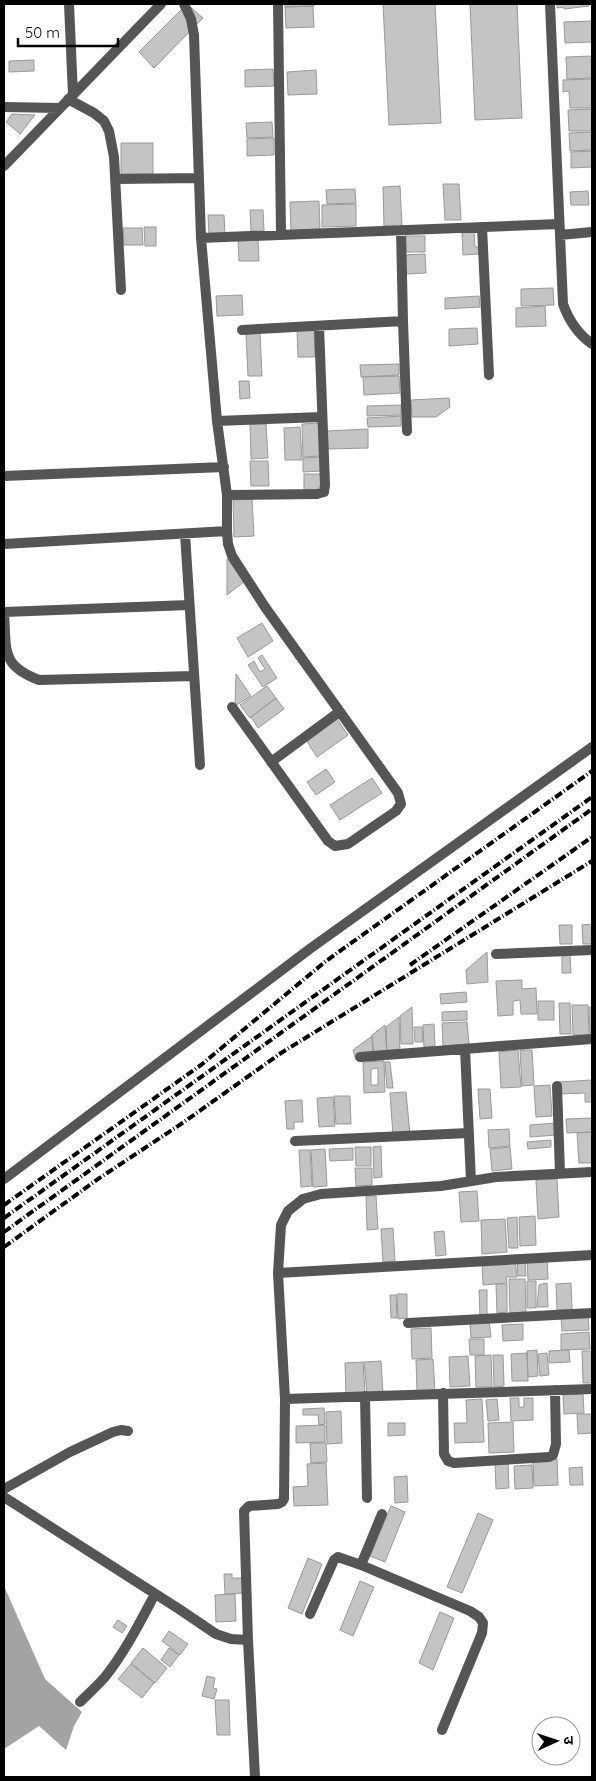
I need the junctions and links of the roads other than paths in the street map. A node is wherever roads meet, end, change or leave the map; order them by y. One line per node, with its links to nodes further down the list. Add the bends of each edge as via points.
1 (161, 4): 6 (street)
2 (184, 4): 10 (street, via 194,35)
3 (278, 4): 16 (street)
4 (550, 4): 12 (street)
5 (70, 5): 6 (street)
6 (71, 97): 8 (street); 11 (street, via 104,121 109,131)
7 (4, 107): 8 (street)
8 (59, 108): 9 (street)
9 (4, 166)
10 (199, 178): 11 (street); 18 (street)
11 (116, 179): 19 (street)
12 (559, 224): 13 (street); 17 (street)
13 (482, 227): 14 (street); 24 (street)
14 (401, 230): 16 (street); 20 (street)
15 (592, 232): 17 (street)
16 (281, 234): 18 (street)
17 (560, 235): 23 (street, via 563,304 575,329)
18 (201, 238): 26 (street)
19 (121, 290)
20 (403, 321): 21 (street); 27 (street)
21 (319, 326): 22 (street); 25 (street)
22 (242, 330)
23 (592, 344)
24 (489, 375)
25 (322, 417): 26 (street); 30 (street, via 324,492)
26 (218, 422): 28 (street)
27 (407, 431)
28 (224, 467): 29 (street); 30 (street)
29 (4, 476)
30 (227, 495): 31 (street)
31 (226, 530): 32 (street); 38 (street, via 232,556)
32 (185, 534): 33 (street); 34 (street)
33 (4, 544)
34 (189, 606): 35 (street); 36 (street)
35 (4, 613): 36 (street, via 8,657 24,674 39,680)
36 (194, 676): 41 (street)
37 (232, 707): 40 (street)
38 (340, 712): 40 (street); 40 (street, via 398,793 401,804 396,812 348,844 335,846 328,841)
39 (592, 747): 52 (street, via 311,948)
40 (271, 762)
41 (200, 765)
42 (592, 950): 43 (street)
43 (496, 954)
44 (592, 1039): 45 (street)
45 (465, 1049): 46 (street); 48 (street)
46 (360, 1057)
47 (557, 1086): 51 (street)
48 (469, 1132): 49 (street); 53 (street)
49 (295, 1142)
50 (592, 1172): 51 (street)
51 (560, 1173): 53 (street)
52 (4, 1179)
53 (471, 1181): 55 (street, via 321,1194 303,1200 288,1211 280,1225)
54 (592, 1255): 55 (street)
55 (278, 1273): 62 (street)
56 (592, 1312): 57 (street)
57 (408, 1323)
58 (592, 1388): 59 (street)
59 (554, 1390): 60 (street); 60 (street, via 556,1444 549,1457 454,1463 448,1461 444,1454)
60 (443, 1393): 61 (street)
61 (365, 1396): 62 (street); 66 (street)
62 (285, 1400): 71 (street, via 284,1499 278,1504 249,1506 244,1511)
63 (128, 1431): 64 (street, via 113,1432 70,1452)
64 (4, 1489)
65 (4, 1497): 69 (street)
66 (367, 1498)
67 (382, 1514): 68 (street)
68 (361, 1565): 70 (street, via 341,1557 334,1560); 73 (street, via 470,1612 483,1623 482,1633)
69 (155, 1594): 71 (street, via 216,1634); 72 (street, via 127,1646 104,1678)
70 (310, 1614)
71 (248, 1640): 74 (street)
72 (80, 1702)
73 (442, 1730)
74 (255, 1777)

